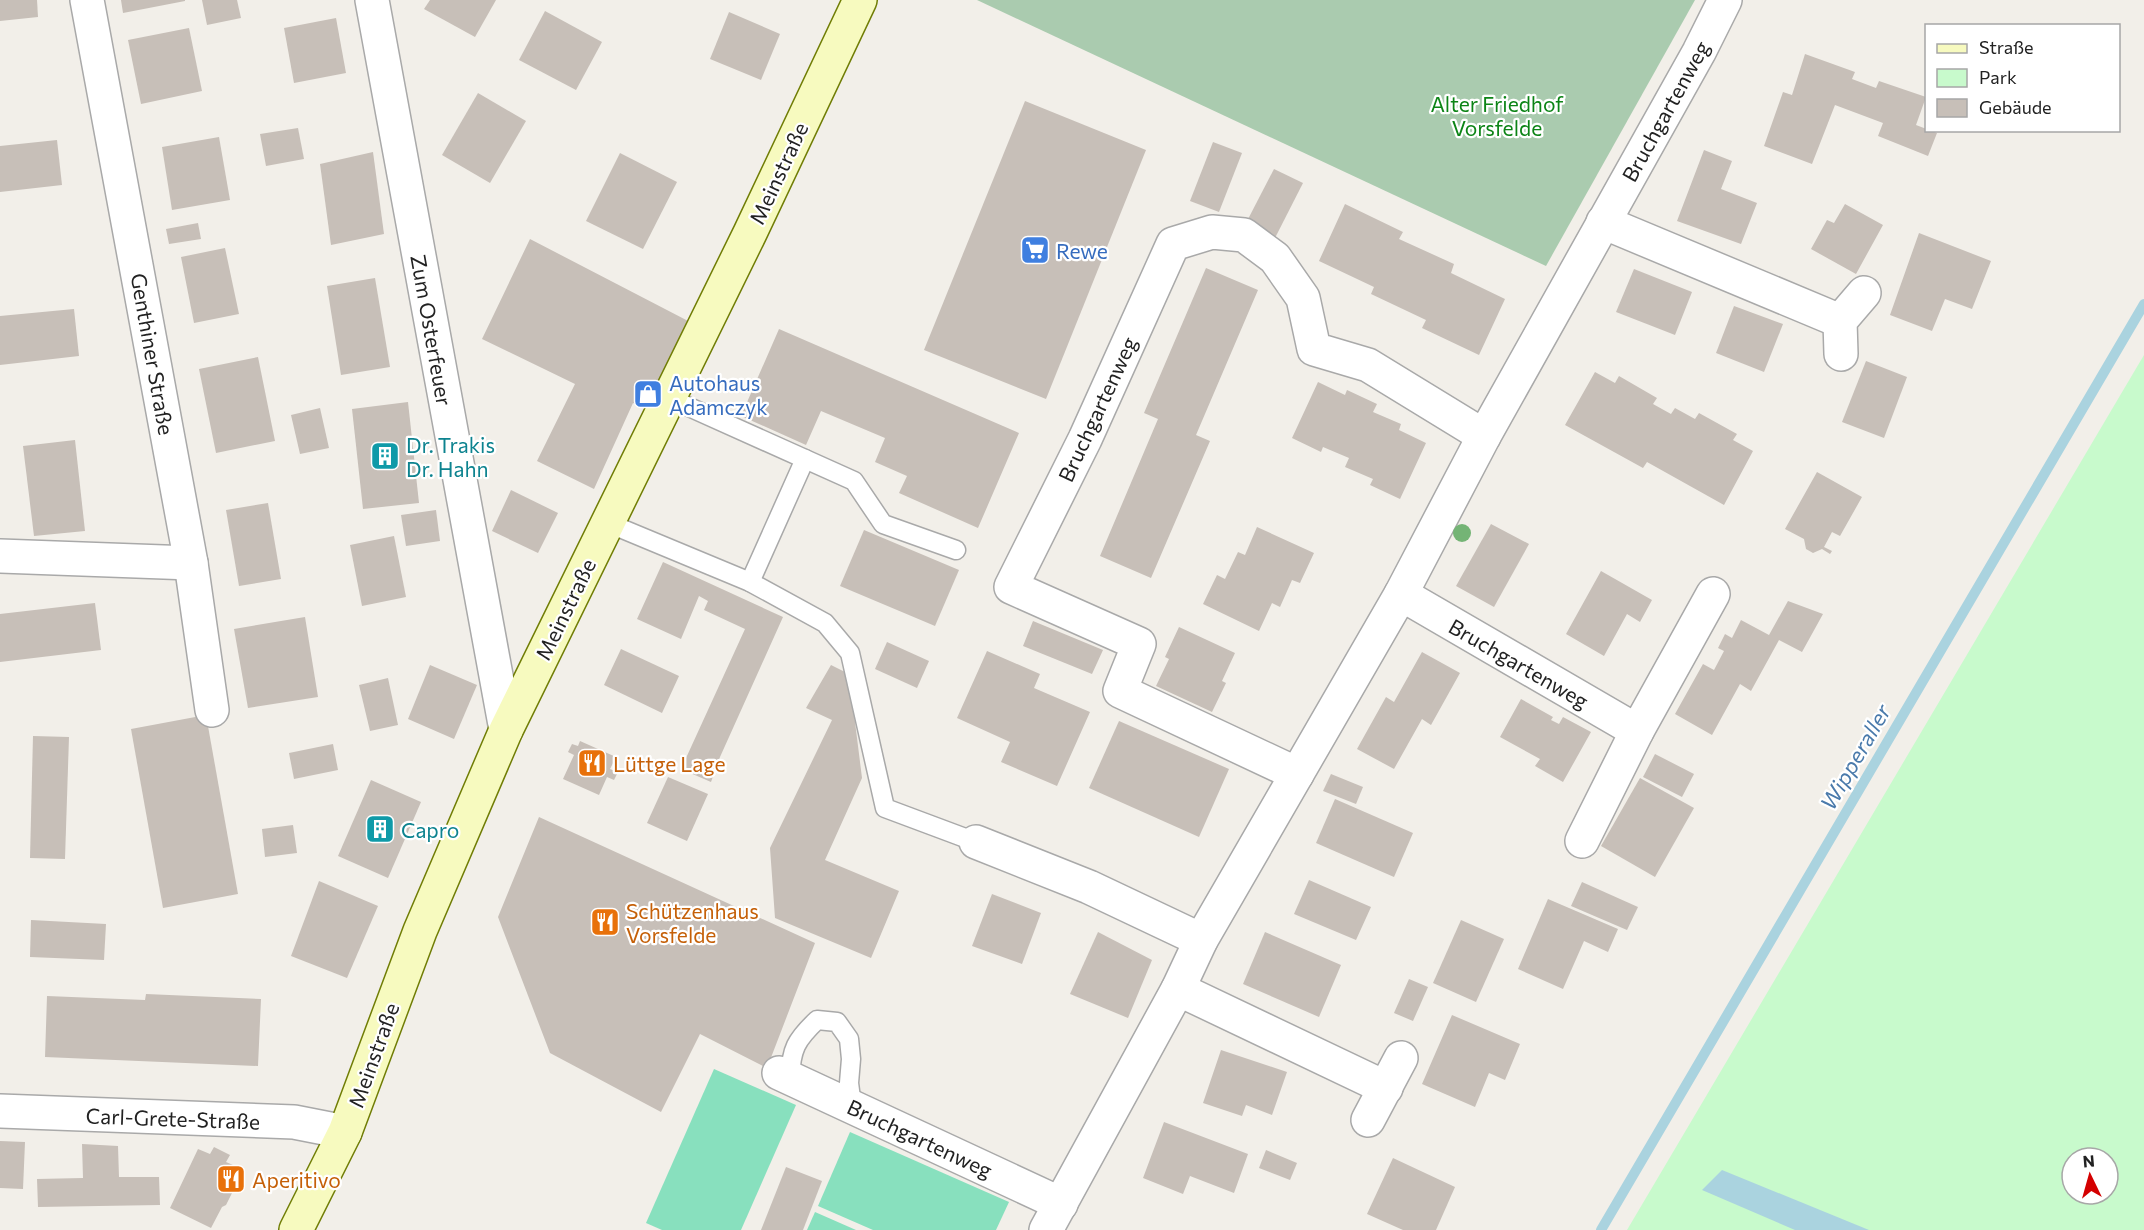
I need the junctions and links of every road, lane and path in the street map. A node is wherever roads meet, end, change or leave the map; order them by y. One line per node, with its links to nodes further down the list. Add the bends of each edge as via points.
1 (87, 0): 15 (street, Genthiner Straße)
2 (372, 0): 20 (street, Zum Osterfeuer)
3 (861, 0): 9 (street, Meinstraße)
4 (1725, 0): 5 (street, Bruchgartenweg)
5 (1603, 222): 7 (street); 10 (street, Bruchgartenweg)
6 (1864, 293): 7 (street)
7 (1840, 321): 8 (street)
8 (1841, 354)
9 (669, 398): 11 (lane); 12 (street, Meinstraße)
10 (1484, 436): 17 (street, Bruchgartenweg); 22 (street, Bruchgartenweg, via 1368,365 1314,349 1303,298 1275,258 1244,235 1212,232 1173,244 1085,439 1011,587 1139,644 1120,691)
11 (805, 459): 13 (lane, via 854,481 883,524); 16 (lane)
12 (608, 523): 16 (lane); 20 (street, Meinstraße)
13 (956, 550)
14 (0, 556): 15 (street)
15 (191, 563): 19 (street, Genthiner Straße)
16 (750, 582): 24 (lane, via 825,623 850,653 885,808)
17 (1401, 594): 21 (street, Bruchgartenweg); 22 (street, Bruchgartenweg)
18 (1713, 594): 21 (street)
19 (212, 710)
20 (506, 730): 33 (street, Meinstraße, via 420,931)
21 (1637, 731): 23 (street)
22 (1297, 774): 25 (street, Bruchgartenweg)
23 (1582, 841)
24 (976, 842): 25 (street, via 1089,886)
25 (1201, 940): 26 (street, Bruchgartenweg)
26 (1178, 989): 29 (street); 34 (street, Bruchgartenweg)
27 (1401, 1058): 29 (street)
28 (785, 1075): 30 (street, Bruchgartenweg); 30 (lane, via 800,1036 817,1020 837,1022 849,1039)
29 (1386, 1088): 32 (street)
30 (852, 1106): 34 (street, Bruchgartenweg)
31 (0, 1111): 33 (street, Carl-Grete-Straße, via 294,1122)
32 (1368, 1120)
33 (345, 1132): 35 (street, Meinstraße)
34 (1054, 1217)
35 (296, 1230)

